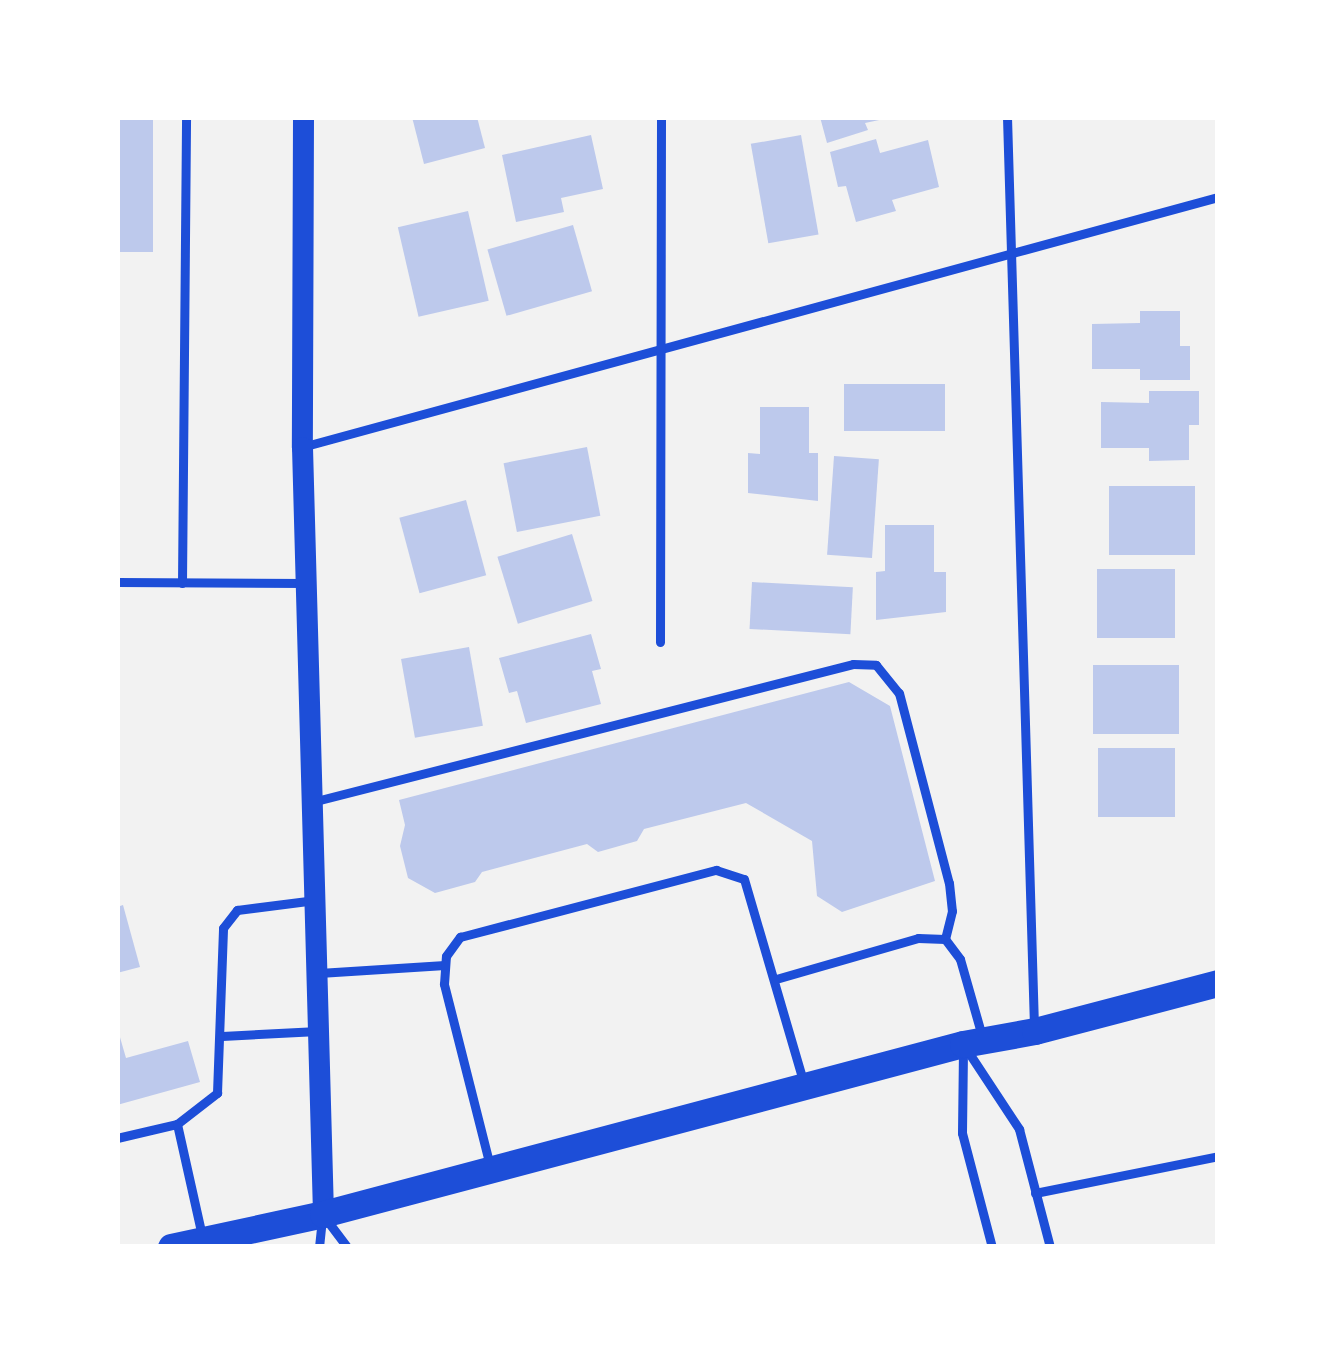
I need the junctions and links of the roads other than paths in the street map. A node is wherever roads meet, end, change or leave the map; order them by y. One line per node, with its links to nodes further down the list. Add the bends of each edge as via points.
1 (186, 117): 11 (lane)
2 (303, 117): 8 (street)
3 (661, 117): 7 (lane)
4 (1007, 117): 6 (lane)
5 (1218, 197): 6 (lane)
6 (1008, 254): 7 (lane); 21 (lane)
7 (661, 348): 8 (lane); 12 (lane)
8 (302, 447): 10 (street)
9 (117, 582): 11 (lane)
10 (306, 583): 11 (lane); 13 (street)
11 (182, 584)
12 (660, 642)
13 (312, 802): 14 (street); 15 (lane, via 853,664 876,665 899,693 950,883)
14 (315, 900): 17 (street); 22 (lane, via 237,910 223,928)
15 (945, 939): 18 (lane, via 917,938); 23 (lane, via 960,959)
16 (445, 965): 17 (lane); 18 (lane, via 460,937 716,870 744,878); 28 (lane)
17 (316, 973): 20 (street)
18 (776, 979): 24 (lane)
19 (1218, 983): 21 (main road)
20 (318, 1031): 22 (lane); 30 (street)
21 (1035, 1031): 23 (main road)
22 (222, 1036): 25 (lane, via 217,1093)
23 (973, 1043): 24 (main road); 29 (lane, via 1018,1129); 35 (lane, via 962,1133)
24 (804, 1086): 28 (main road)
25 (177, 1124): 26 (lane); 31 (lane)
26 (117, 1138)
27 (1218, 1156): 29 (lane)
28 (490, 1169): 30 (main road)
29 (1036, 1193): 36 (lane)
30 (323, 1214): 31 (main road); 33 (lane); 34 (lane)
31 (203, 1240): 32 (main road)
32 (171, 1247)
33 (319, 1247)
34 (347, 1247)
35 (992, 1247)
36 (1050, 1247)

